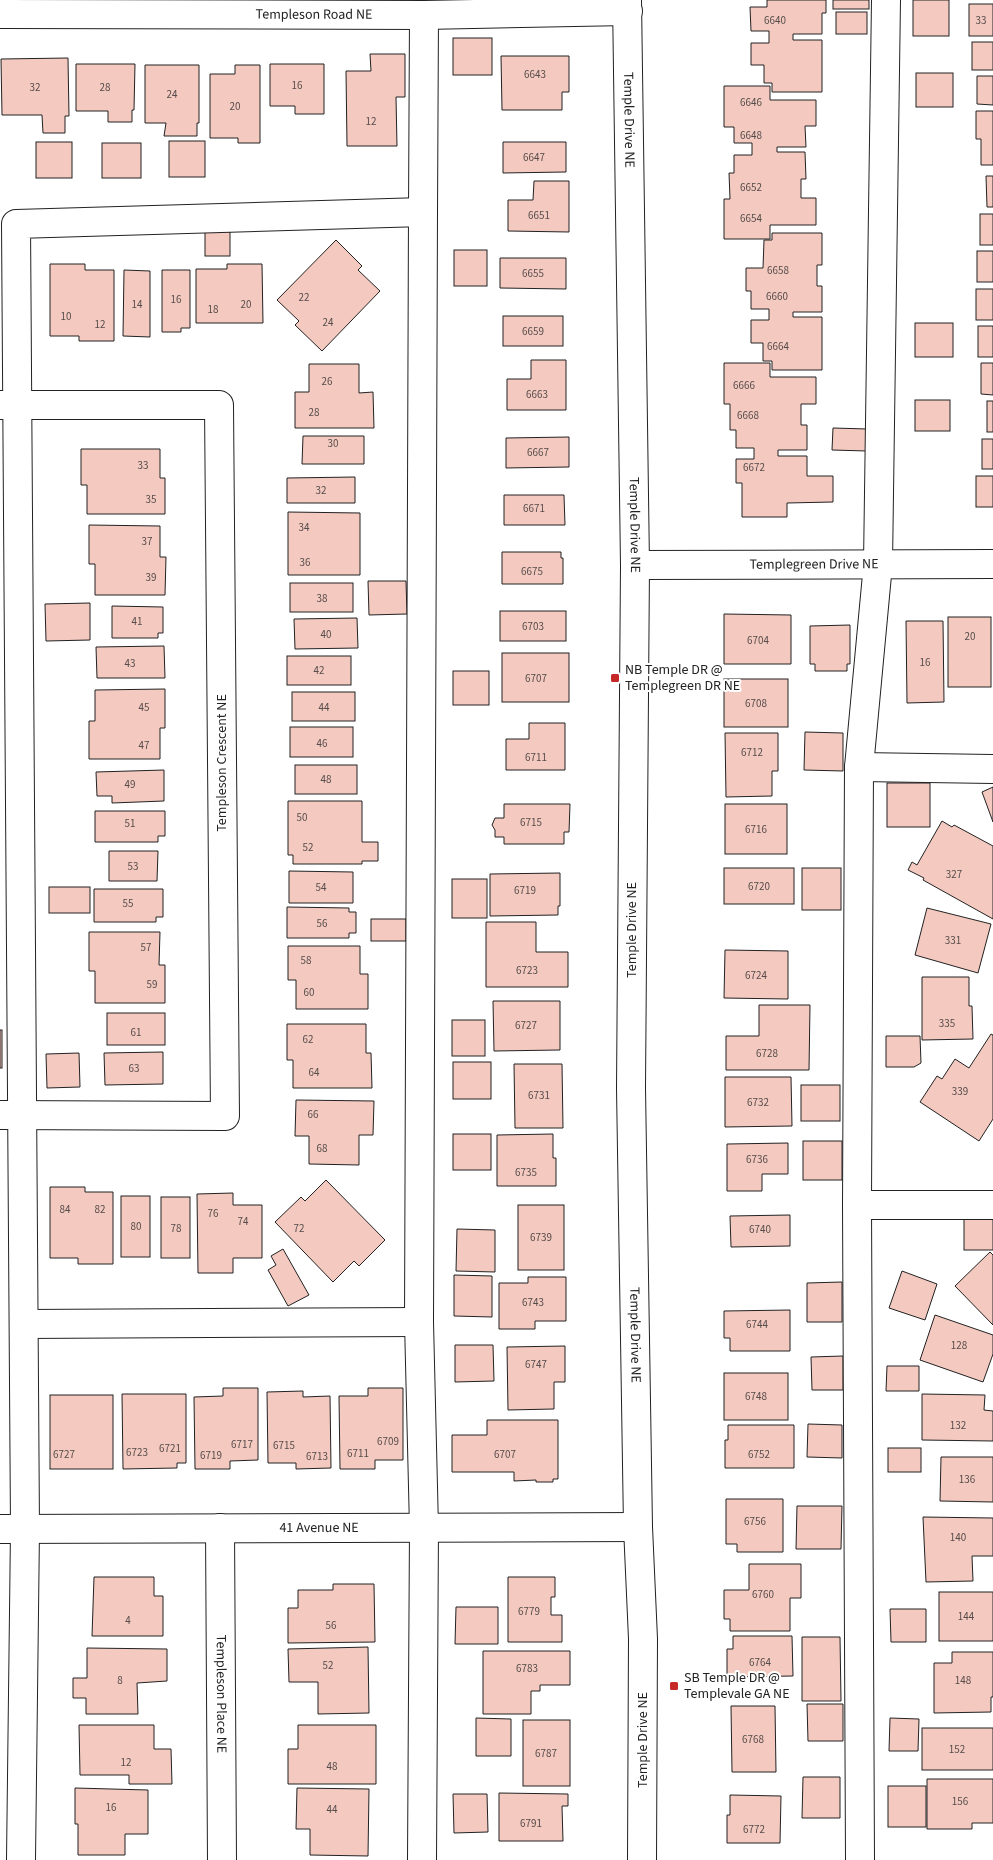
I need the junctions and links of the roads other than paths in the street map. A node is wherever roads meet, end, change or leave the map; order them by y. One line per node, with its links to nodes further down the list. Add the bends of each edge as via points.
1 (886, 0): 7 (street)
2 (627, 5): 4 (street, Templeson Road NE); 9 (street, Temple Drive NE)
3 (0, 14): 4 (street, Templeson Road NE)
4 (424, 15): 5 (street)
5 (423, 212): 6 (street, via 16,224); 15 (street)
6 (9, 406): 12 (street); 12 (street, Templeson Crescent NE, via 219,405 225,1116)
7 (878, 564): 8 (street, Templegreen Drive NE); 9 (street, Templegreen Drive NE); 10 (street)
8 (993, 564)
9 (635, 565): 17 (street, Temple Drive NE, via 631,1088)
10 (858, 767): 11 (street); 13 (street)
11 (993, 769)
12 (10, 1115): 16 (street)
13 (856, 1204): 14 (street); 25 (street)
14 (993, 1205)
15 (420, 1322): 16 (street); 19 (street)
16 (24, 1324): 20 (street)
17 (638, 1527): 19 (street, 41 Avenue NE); 24 (street, Temple Drive NE, via 643,1638)
18 (220, 1528): 19 (street, 41 Avenue NE); 20 (street, 41 Avenue NE); 22 (street, Templeson Place NE)
19 (424, 1528): 23 (street)
20 (12, 1529): 21 (street)
21 (20, 1860)
22 (222, 1860)
23 (422, 1860)
24 (642, 1860)
25 (860, 1860)

